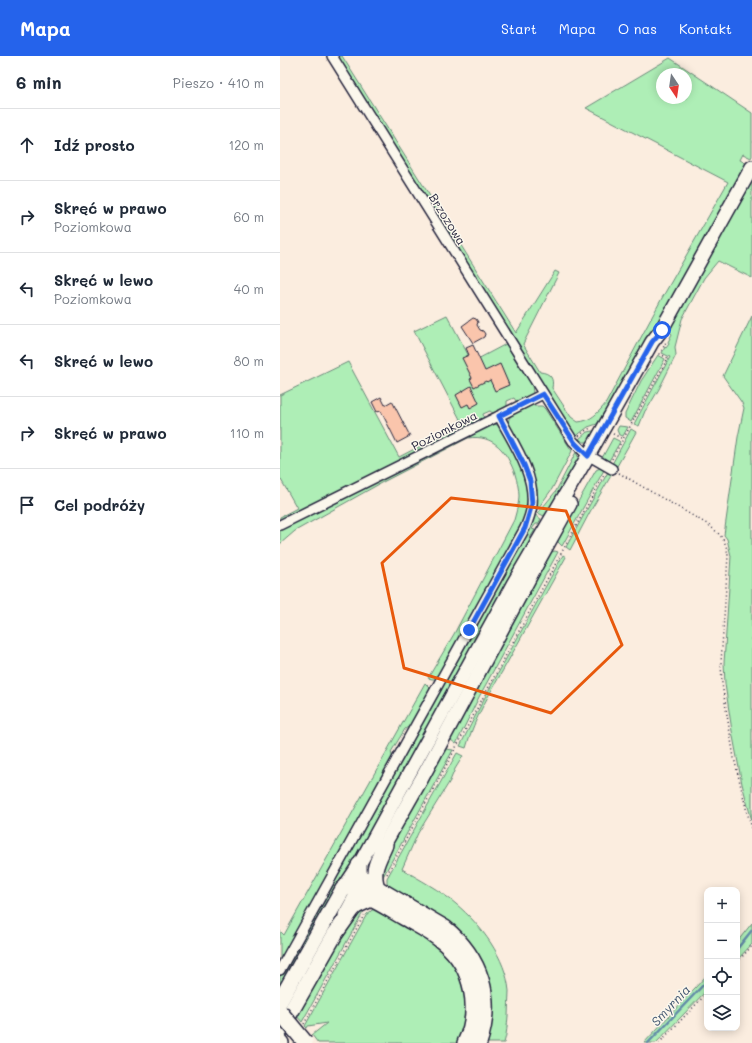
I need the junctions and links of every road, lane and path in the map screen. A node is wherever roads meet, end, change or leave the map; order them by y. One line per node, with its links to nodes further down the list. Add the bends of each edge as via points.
1 (332, 56): 4 (street, Brzozowa)
2 (752, 167): 3 (main road)
3 (664, 335): 8 (main road); 9 (path, via 660,354 668,358)
4 (543, 394): 5 (street, Poziomkowa); 7 (street)
5 (499, 416): 10 (street, Poziomkowa); 21 (street, via 530,481 532,504 526,524)
6 (596, 427): 7 (path, via 585,431)
7 (573, 441): 8 (street)
8 (592, 458): 9 (street); 12 (main road); 13 (main road, via 513,584)
9 (610, 469): 11 (path, via 707,524 718,532 724,541 728,556 722,684 734,758); 14 (path)
10 (280, 525)
11 (752, 828)
12 (385, 845): 15 (main road); 17 (main road, via 375,868)
13 (359, 864): 15 (main road); 16 (main road)
14 (387, 874)
15 (360, 885): 16 (main road); 17 (main road, via 370,885); 18 (main road)
16 (343, 889): 23 (main road)
17 (374, 896): 18 (main road, via 356,906); 26 (path, via 372,906 366,912); 27 (main road, via 445,943 462,964 471,985 473,1002 471,1026); 28 (main road, via 445,928 469,952 483,982 485,998 485,1014)
18 (335, 934): 25 (main road)
19 (752, 946): 20 (path)
20 (740, 959)
21 (280, 970)
22 (705, 995): 29 (path)
23 (280, 1001)
24 (280, 1012): 26 (main road, bridge)
25 (280, 1031)
26 (304, 1039)
27 (465, 1043)
28 (479, 1043)
29 (659, 1043)

